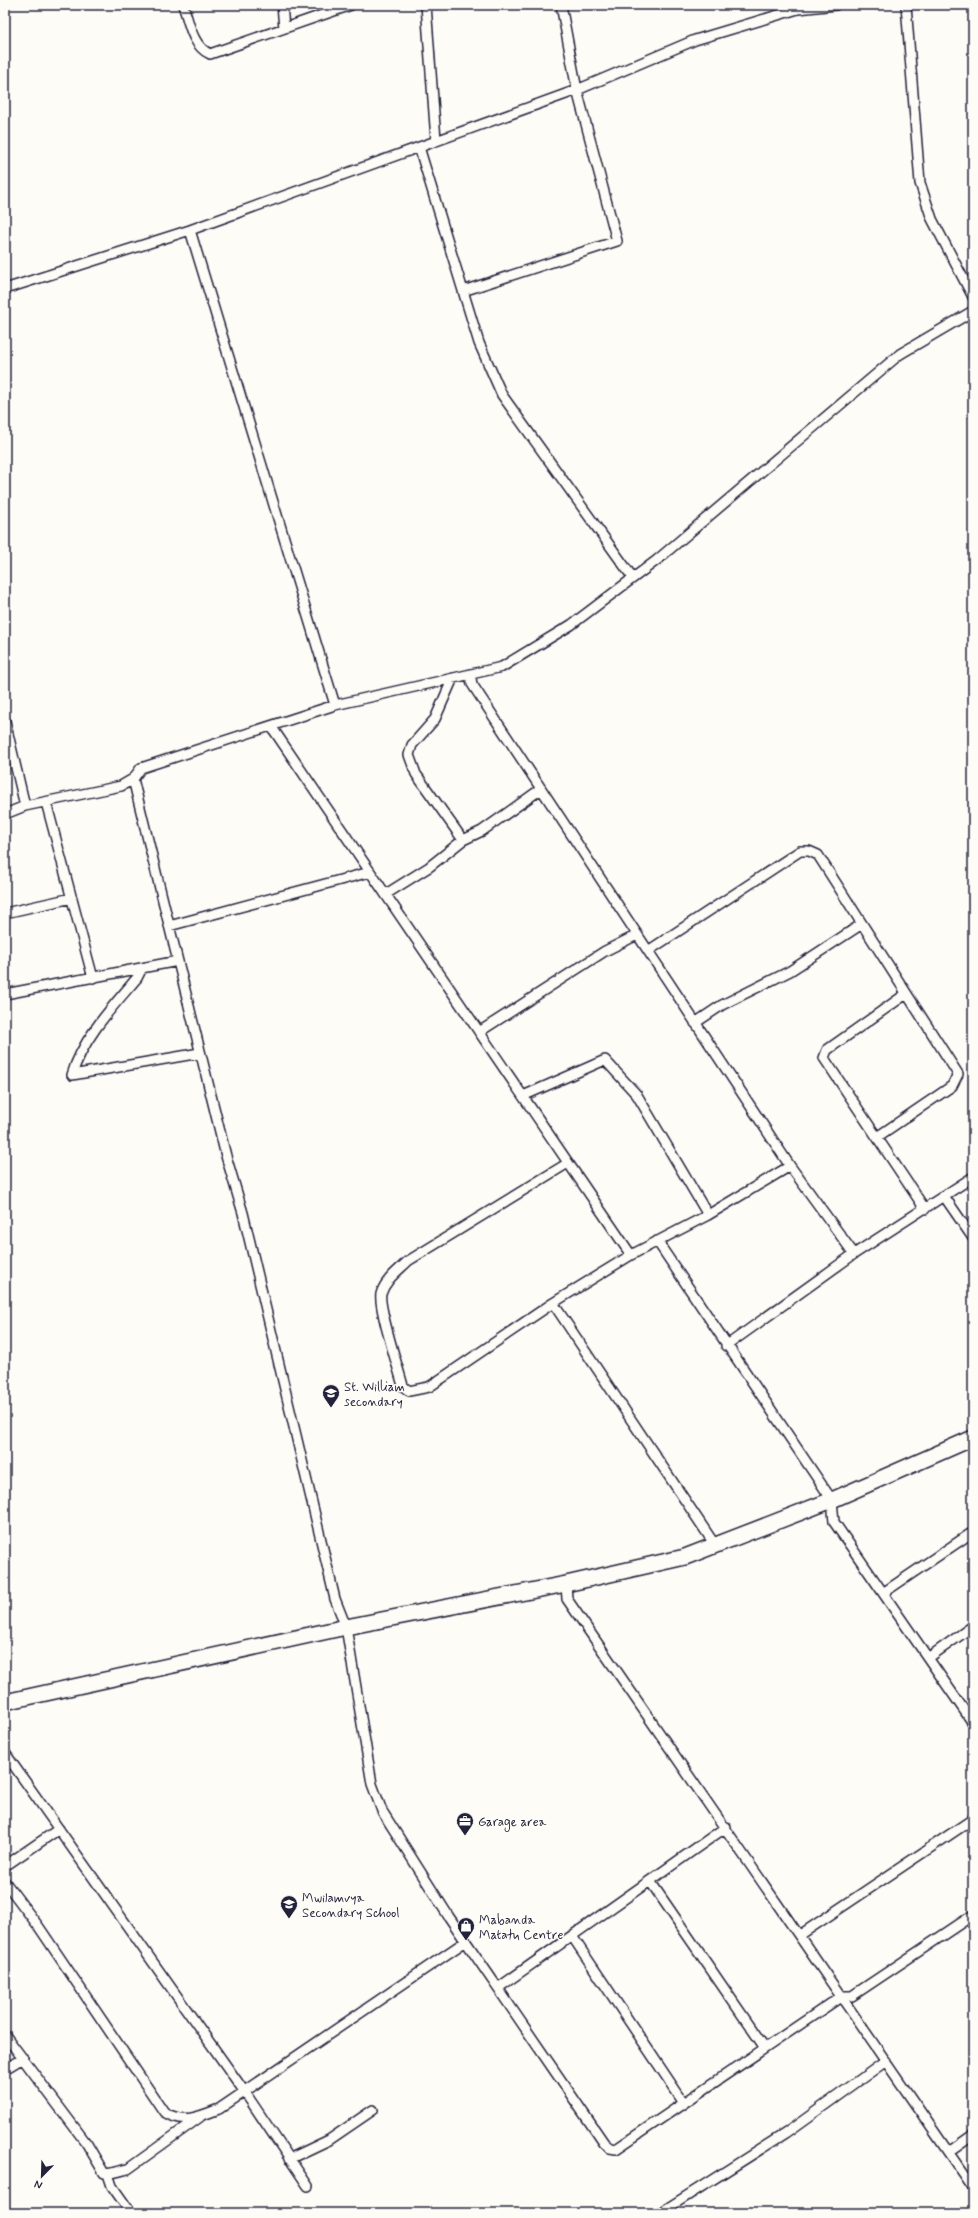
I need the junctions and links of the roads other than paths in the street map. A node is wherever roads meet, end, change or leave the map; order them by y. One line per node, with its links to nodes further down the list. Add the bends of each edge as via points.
1 (183, 5): 8 (street, via 195,40 202,50 210,54)
2 (282, 5): 8 (street)
3 (351, 5): 8 (street)
4 (426, 5): 10 (street)
5 (561, 5): 9 (street)
6 (836, 5): 9 (street, via 798,9 695,40)
7 (906, 5): 15 (street, via 920,183 932,219)
8 (284, 28)
9 (577, 90): 10 (street); 14 (street, via 617,241)
10 (436, 140): 11 (street)
11 (419, 147): 12 (street); 14 (street)
12 (190, 230): 13 (street); 20 (street)
13 (5, 289)
14 (463, 291): 17 (street, via 479,343 502,395)
15 (973, 297)
16 (973, 311): 17 (street, via 900,354)
17 (633, 578): 18 (street, via 570,625 502,667)
18 (470, 674): 19 (street); 24 (street, via 472,684)
19 (453, 678): 20 (street); 28 (street, via 435,719 412,745 410,755 416,774)
20 (335, 705): 22 (street)
21 (5, 721): 26 (street)
22 (271, 726): 23 (street, via 141,768); 29 (street)
23 (133, 779): 25 (street, via 121,786); 34 (street)
24 (541, 789): 28 (street, via 482,831); 35 (street)
25 (46, 802): 26 (street); 31 (street)
26 (25, 806): 27 (street)
27 (5, 814)
28 (463, 840): 30 (street, via 429,868)
29 (370, 872): 30 (street); 34 (street)
30 (386, 894): 43 (street)
31 (72, 898): 32 (street); 39 (street)
32 (5, 913)
33 (862, 924): 36 (street, via 818,855 800,851); 41 (street); 42 (street, via 790,971 722,1005)
34 (169, 926): 37 (street)
35 (637, 935): 36 (street); 43 (street, via 605,951)
36 (648, 951): 42 (street)
37 (178, 961): 38 (street); 44 (street)
38 (142, 968): 39 (street); 44 (street, via 76,1060 72,1075)
39 (93, 978): 40 (street)
40 (5, 994)
41 (906, 994): 46 (street, via 958,1074 957,1079 952,1086); 46 (street, via 827,1050 824,1058)
42 (695, 1023): 48 (street)
43 (479, 1032): 45 (street)
44 (200, 1053): 66 (street, via 243,1213 335,1599)
45 (523, 1096): 47 (street); 52 (street, via 605,1060 637,1095)
46 (877, 1137): 51 (street)
47 (568, 1163): 55 (street); 57 (street, via 408,1261 389,1279 381,1295 382,1309 403,1386 409,1391 429,1387)
48 (790, 1166): 52 (street); 56 (street)
49 (973, 1177): 50 (street)
50 (944, 1196): 51 (street); 53 (street)
51 (925, 1209): 56 (street)
52 (708, 1215): 54 (street)
53 (973, 1238)
54 (657, 1241): 55 (street); 58 (street)
55 (631, 1254): 57 (street)
56 (854, 1254): 58 (street)
57 (553, 1303): 62 (street)
58 (726, 1346): 60 (street)
59 (973, 1438): 60 (highway)
60 (832, 1500): 62 (highway); 64 (street, via 834,1522)
61 (973, 1532): 64 (street)
62 (715, 1546): 63 (highway, via 685,1557)
63 (566, 1584): 66 (highway); 72 (street, via 567,1599)
64 (883, 1593): 67 (street)
65 (973, 1626): 67 (street)
66 (346, 1627): 68 (highway); 80 (street, via 372,1784 380,1804)
67 (928, 1658): 69 (street)
68 (5, 1702)
69 (973, 1723)
70 (5, 1753): 73 (street)
71 (973, 1819): 78 (street)
72 (726, 1827): 75 (street); 78 (street)
73 (59, 1829): 74 (street); 88 (street)
74 (5, 1866)
75 (650, 1881): 79 (street); 84 (street)
76 (5, 1882): 91 (street, via 39,1927 164,2112 174,2118)
77 (973, 1915): 82 (street, via 852,1996)
78 (800, 1935): 82 (street)
79 (572, 1936): 81 (street); 89 (street)
80 (466, 1941): 81 (street); 88 (street)
81 (498, 1988): 89 (street, via 604,2143 610,2148 616,2149)
82 (842, 1996): 84 (street); 86 (street)
83 (5, 2034): 85 (street)
84 (765, 2048): 89 (street)
85 (23, 2058): 87 (street); 95 (street, via 87,2144 99,2167)
86 (886, 2061): 93 (street); 99 (street, via 786,2133)
87 (5, 2069)
88 (244, 2091): 91 (street, via 219,2109); 94 (street)
89 (684, 2103)
90 (373, 2110): 94 (street, via 329,2140)
91 (201, 2117): 95 (street, via 128,2169)
92 (973, 2135): 93 (street)
93 (949, 2152): 97 (street)
94 (290, 2159): 96 (street)
95 (108, 2174): 98 (street, via 112,2186)
96 (308, 2186)
97 (973, 2188)
98 (131, 2213)
99 (660, 2213)

